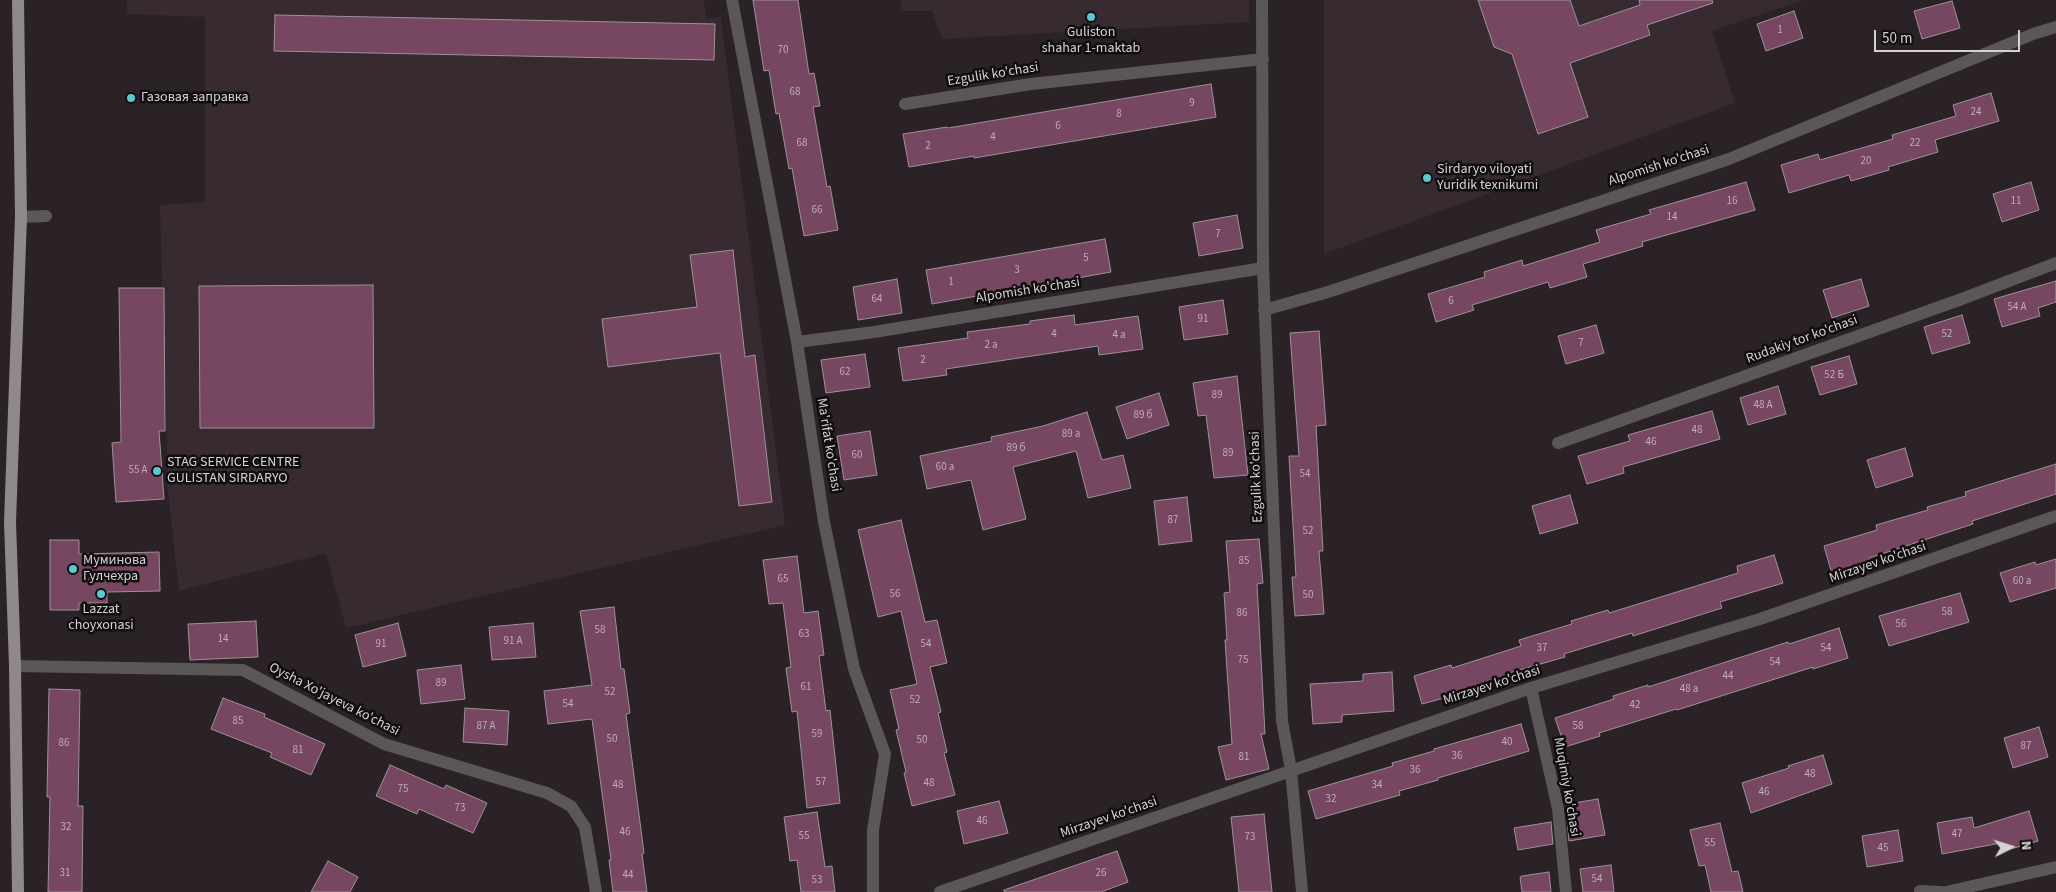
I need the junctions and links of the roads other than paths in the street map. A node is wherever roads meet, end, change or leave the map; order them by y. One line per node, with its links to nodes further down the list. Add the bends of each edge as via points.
1 (18, 0): 8 (main road)
2 (732, 0): 12 (street, Ma'rifat ko'chasi)
3 (1262, 0): 5 (street, Ezgulik ko'chasi)
4 (2056, 27): 11 (street, Alpomish ko'chasi, via 1729,159 1328,292)
5 (1263, 59): 6 (street, Ezgulik ko'chasi, via 1031,84); 10 (street, Ezgulik ko'chasi)
6 (905, 104)
7 (46, 216): 8 (street)
8 (22, 217): 15 (main road, via 10,522)
9 (2056, 263): 13 (street, Rudakiy tor ko'chasi)
10 (1263, 268): 11 (street, Ezgulik ko'chasi); 12 (street, Alpomish ko'chasi)
11 (1264, 310): 17 (street, Ezgulik ko'chasi, via 1282,722)
12 (797, 342): 22 (street, Ma'rifat ko'chasi, via 824,522 854,669 885,754 873,830)
13 (1558, 443)
14 (2056, 516): 16 (street, Mirzayev ko'chasi, via 1760,619)
15 (15, 666): 20 (main road); 21 (street, Oysha Xo'jayeva ko'chasi, via 243,670 384,744 547,793 571,806 585,827)
16 (1531, 688): 17 (street, Mirzayev ko'chasi); 25 (street, Muqimiy ko'chasi, via 1558,809)
17 (1291, 770): 23 (street, Mirzayev ko'chasi); 24 (street, Ezgulik ko'chasi)
18 (2056, 867): 27 (street)
19 (1920, 891): 26 (street)
20 (18, 892)
21 (596, 892)
22 (873, 892)
23 (940, 892)
24 (1302, 892)
25 (1566, 892)
26 (1941, 892)
27 (1946, 892)

